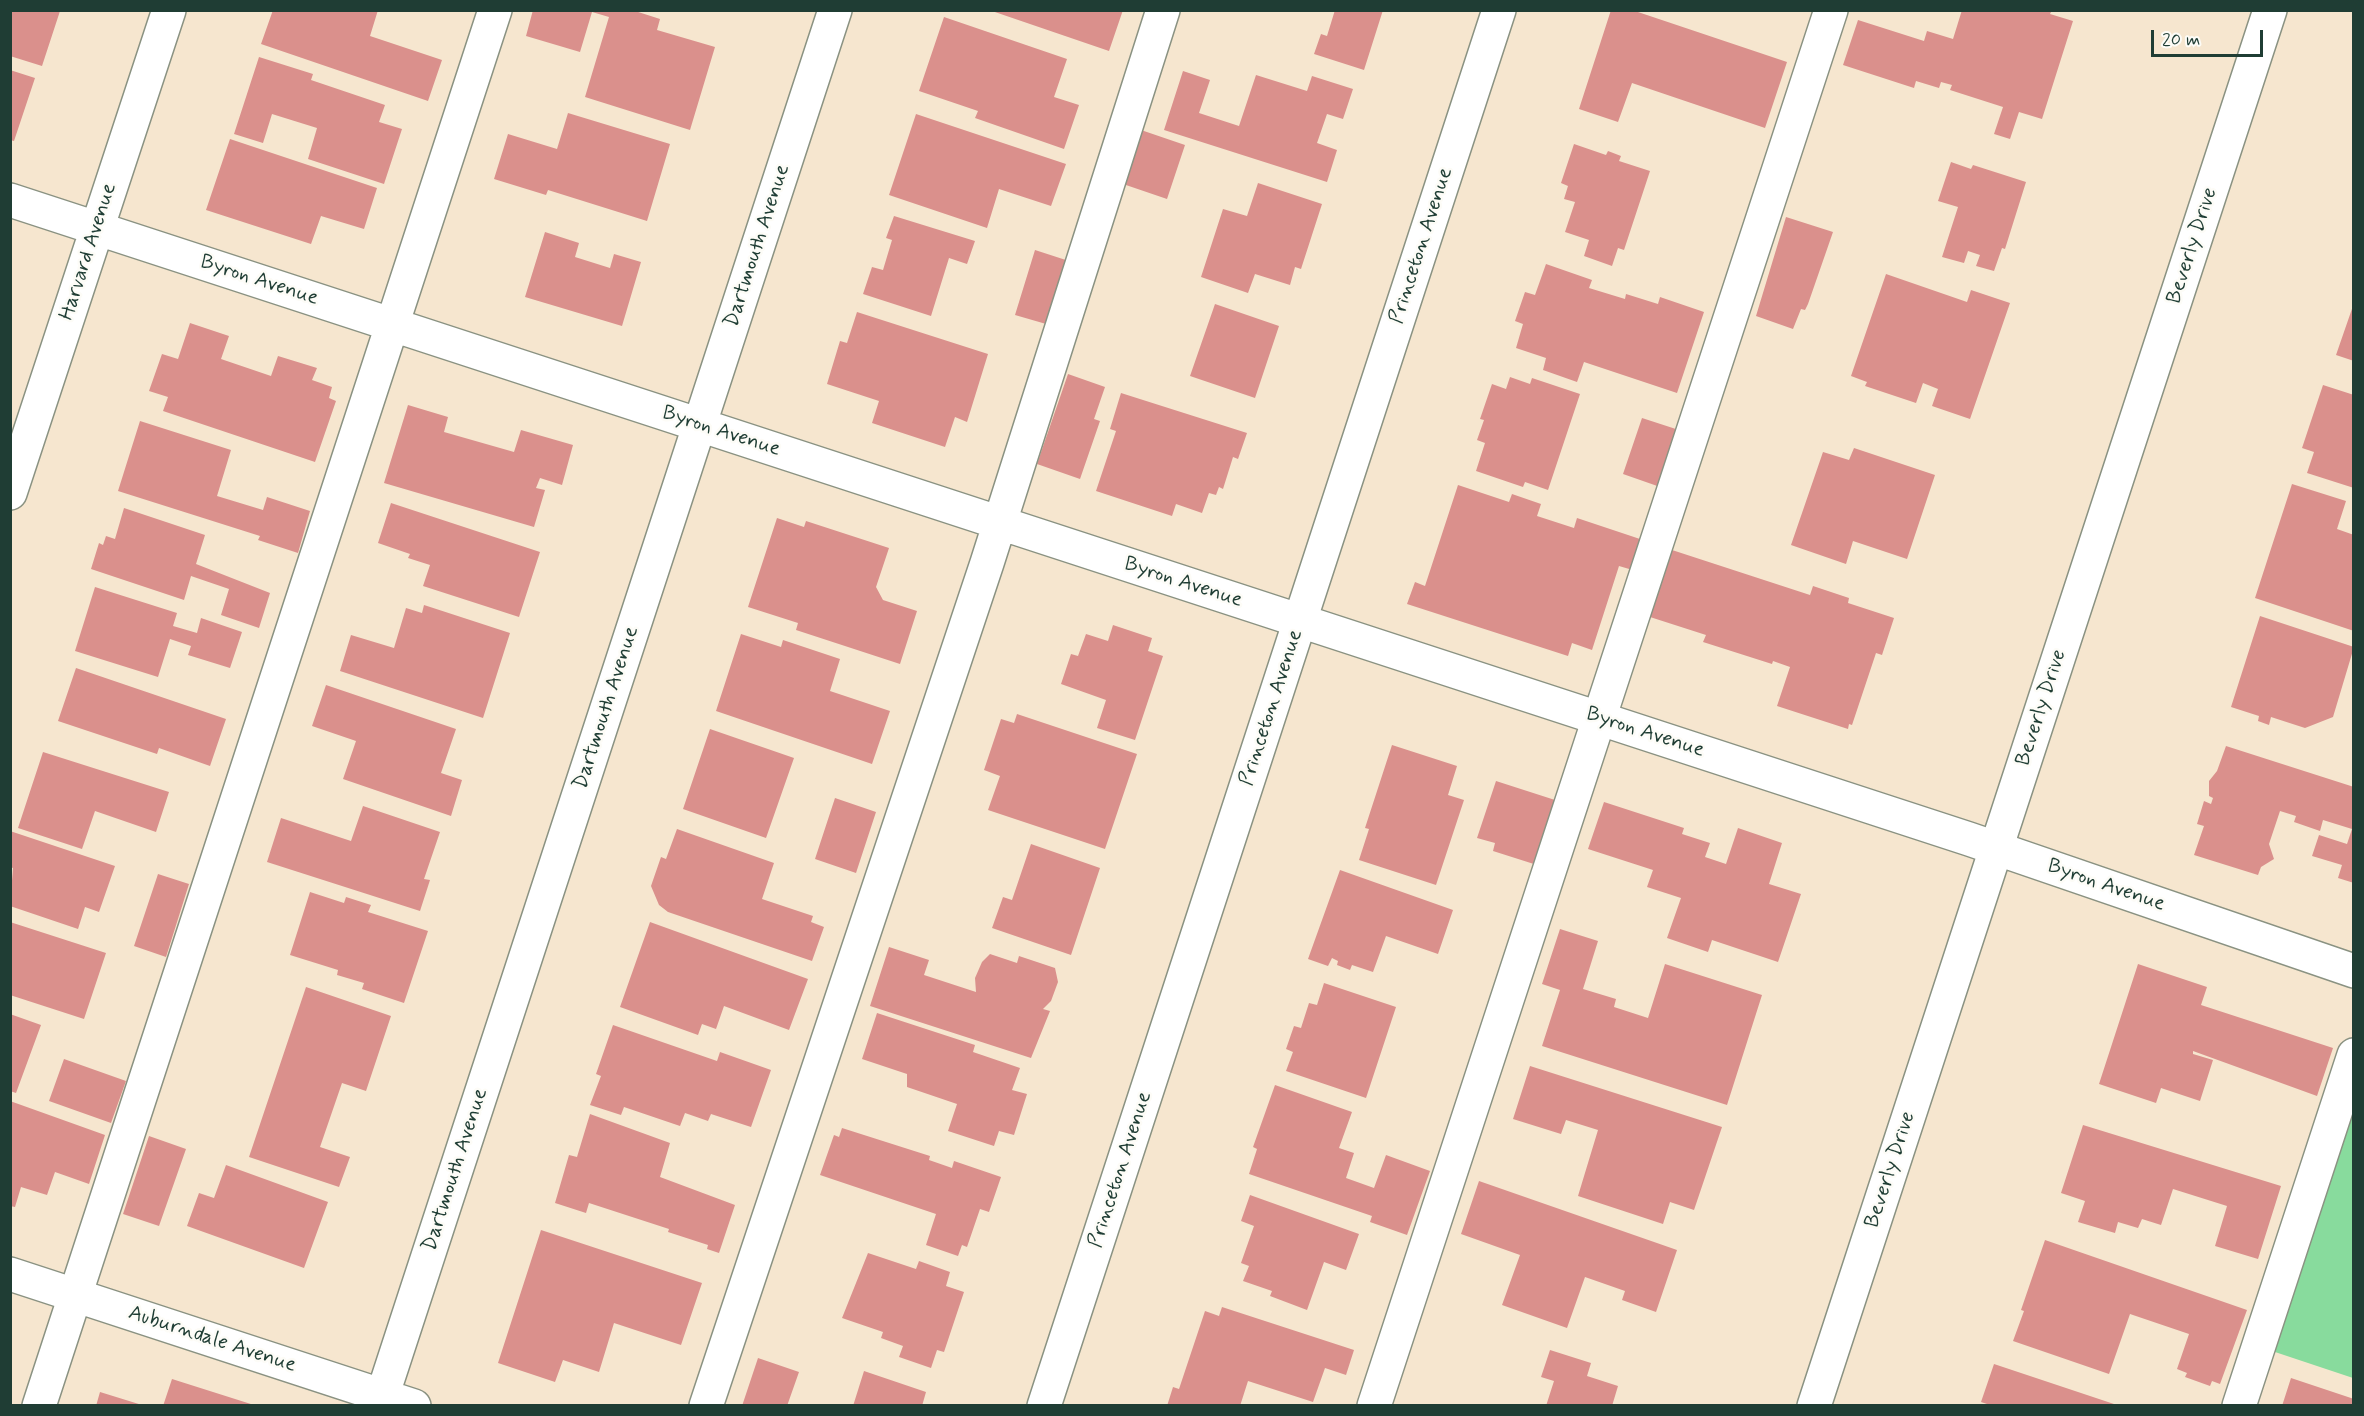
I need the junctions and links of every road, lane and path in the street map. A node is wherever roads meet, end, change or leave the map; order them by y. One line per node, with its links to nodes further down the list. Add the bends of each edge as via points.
1 (169, 10): 9 (street, Harvard Avenue)
2 (495, 10): 10 (street)
3 (835, 10): 11 (street, Dartmouth Avenue)
4 (1163, 10): 13 (street)
5 (1499, 10): 14 (street, Princeton Avenue)
6 (1831, 10): 15 (street)
7 (2270, 10): 16 (street, Beverly Drive)
8 (10, 200): 9 (street, Byron Avenue)
9 (97, 228): 10 (street, Byron Avenue); 12 (street, Harvard Avenue)
10 (392, 325): 11 (street, Byron Avenue); 20 (street)
11 (700, 425): 13 (street, Byron Avenue); 21 (street, Dartmouth Avenue)
12 (10, 493)
13 (1000, 522): 14 (street, Byron Avenue); 24 (street)
14 (1300, 621): 15 (street, Byron Avenue); 25 (street, Princeton Avenue)
15 (1598, 718): 16 (street, Byron Avenue); 26 (street)
16 (1996, 848): 17 (street, Byron Avenue); 27 (street, Beverly Drive)
17 (2354, 971)
18 (2354, 1055): 28 (street)
19 (10, 1274): 20 (street, Auburndale Avenue)
20 (75, 1295): 21 (street, Auburndale Avenue); 22 (street)
21 (380, 1400): 23 (street, Auburndale Avenue)
22 (39, 1406)
23 (414, 1406)
24 (706, 1406)
25 (1044, 1406)
26 (1374, 1406)
27 (1814, 1406)
28 (2239, 1406)

